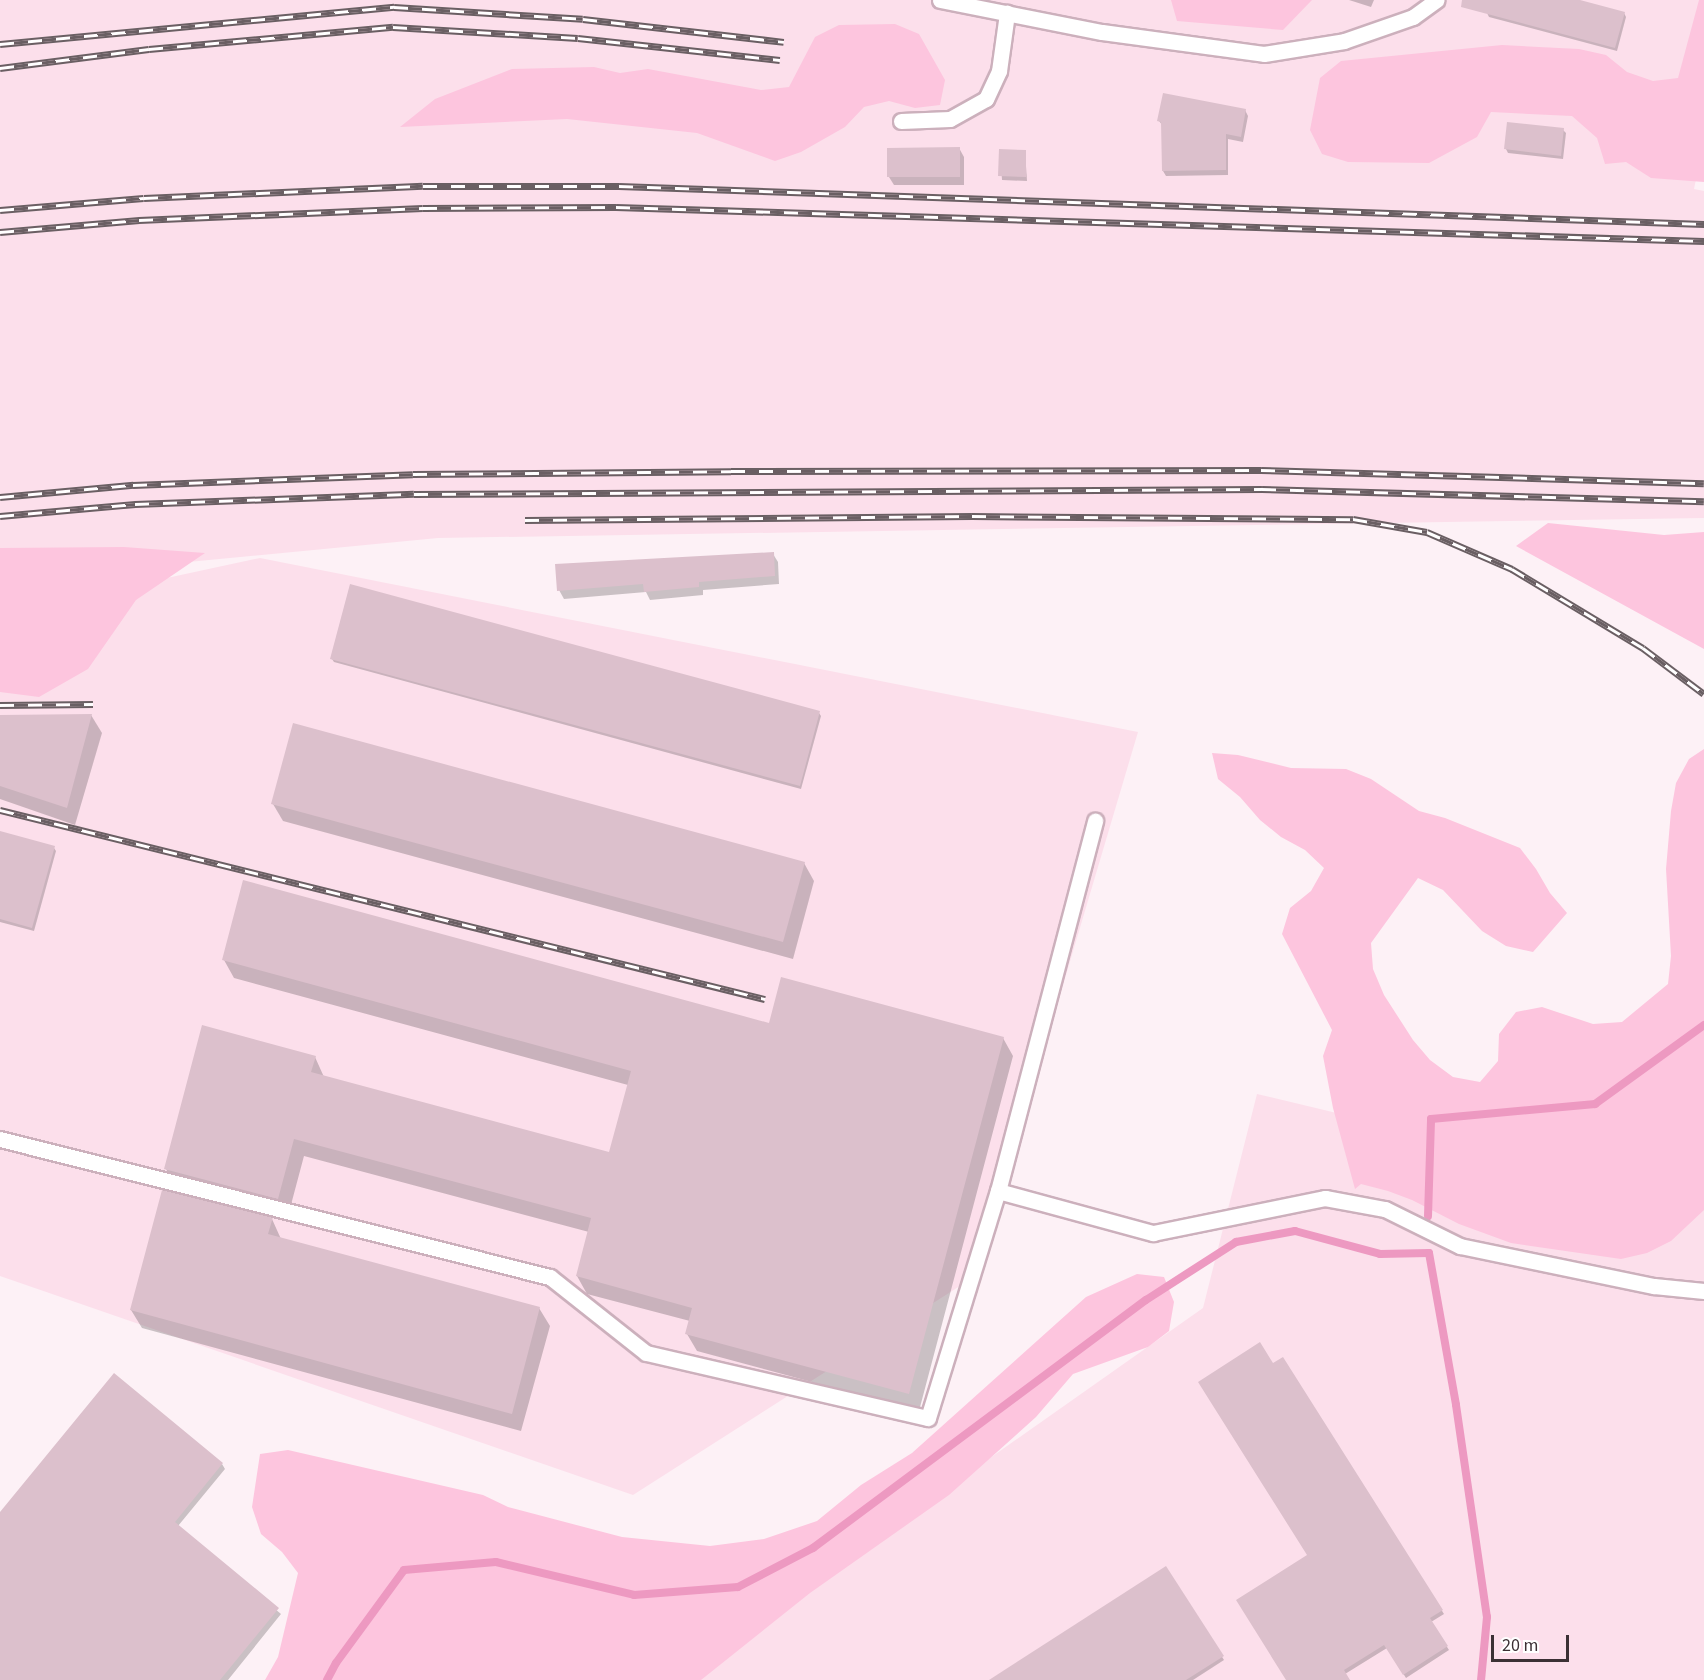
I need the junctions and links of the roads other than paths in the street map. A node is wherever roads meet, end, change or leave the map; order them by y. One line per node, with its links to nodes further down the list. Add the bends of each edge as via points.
1 (940, 0): 3 (lane)
2 (1436, 0): 3 (lane, via 1413,17 1344,41 1264,54 1102,32)
3 (1007, 13): 4 (lane, via 999,71 986,99 950,119)
4 (901, 121)
5 (1095, 820): 7 (lane)
6 (0, 1139): 7 (lane, via 550,1277 646,1353 928,1418)
7 (998, 1191): 8 (lane, via 1153,1233 1325,1198 1385,1209 1460,1246 1654,1286)
8 (1704, 1291)

